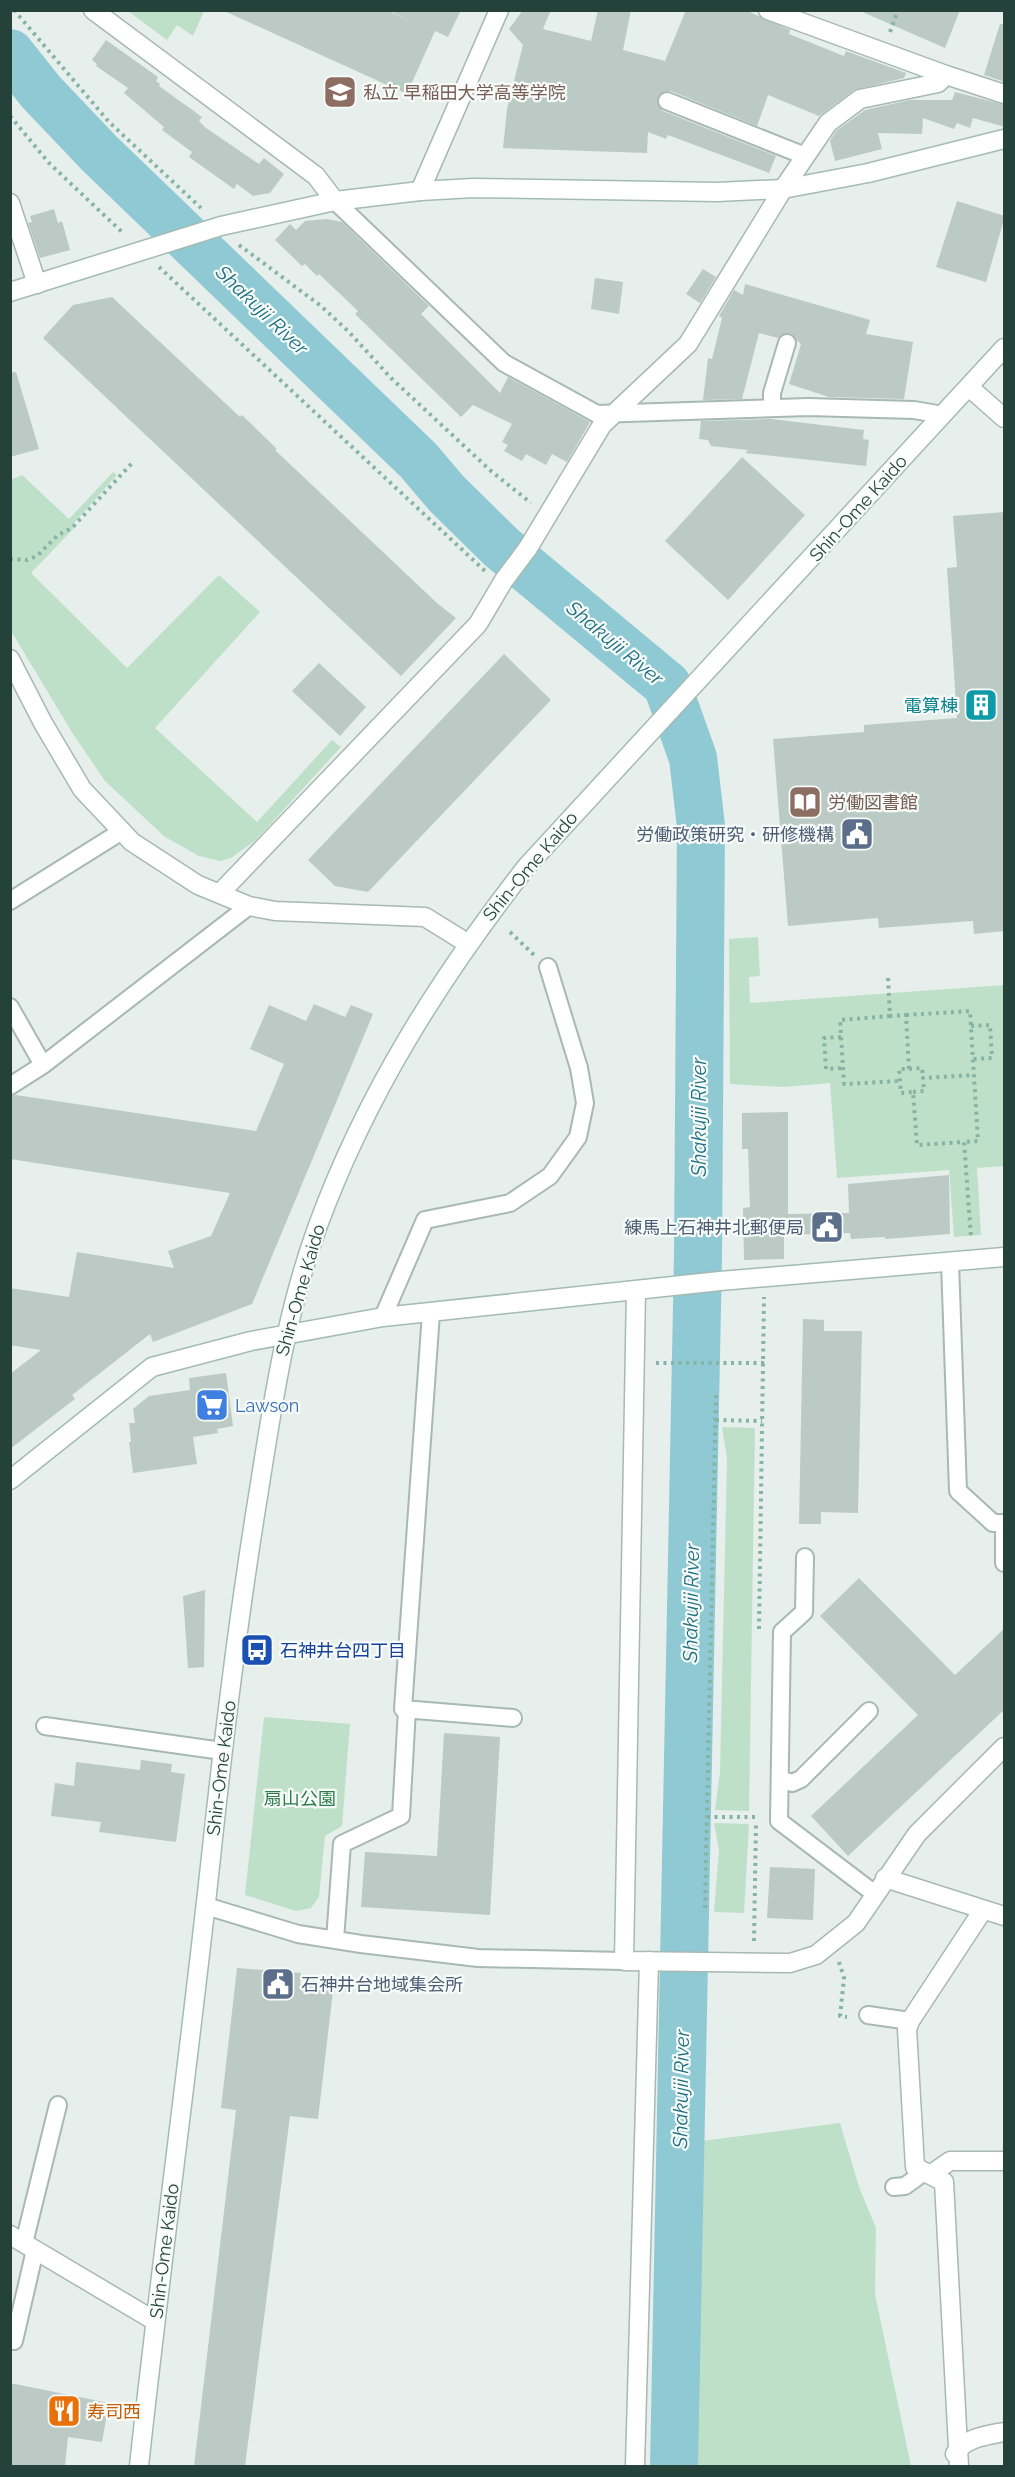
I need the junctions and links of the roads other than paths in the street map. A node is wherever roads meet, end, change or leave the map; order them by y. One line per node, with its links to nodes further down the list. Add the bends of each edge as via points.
1 (93, 10): 11 (street, via 316,176)
2 (499, 10): 10 (street)
3 (768, 10): 4 (street)
4 (946, 75): 5 (street); 8 (street, via 938,82 861,99 828,123)
5 (1005, 94)
6 (667, 100): 8 (lane)
7 (1005, 139): 9 (street, via 868,173)
8 (806, 156): 9 (street)
9 (783, 189): 10 (street); 19 (street, via 688,344)
10 (420, 191): 11 (street)
11 (335, 201): 13 (street, via 217,227); 19 (lane, via 504,363 597,414)
12 (10, 203): 13 (street)
13 (37, 284): 14 (street)
14 (10, 292)
15 (787, 343): 18 (lane, via 772,393)
16 (1005, 348): 17 (street, Shin-Ome Kaido)
17 (969, 387): 20 (street, Shin-Ome Kaido); 21 (street)
18 (772, 408): 19 (lane); 20 (lane, via 914,410)
19 (611, 414): 24 (street, via 477,624)
20 (943, 415): 27 (street, Shin-Ome Kaido, via 590,795)
21 (1005, 418)
22 (10, 659): 23 (street, via 82,789)
23 (122, 831): 24 (street, via 132,842 198,885); 25 (lane)
24 (220, 893): 26 (street)
25 (10, 901)
26 (249, 906): 27 (street, via 275,911 425,917); 30 (lane)
27 (467, 943): 37 (street, Shin-Ome Kaido, via 389,1069 342,1164 316,1230)
28 (548, 967): 36 (lane, via 579,1068 585,1103 578,1137 550,1176 510,1203 425,1220)
29 (10, 1007): 30 (lane)
30 (43, 1065): 31 (lane)
31 (10, 1086)
32 (1005, 1257): 33 (street)
33 (950, 1262): 34 (street); 39 (lane, via 958,1491 993,1523)
34 (636, 1290): 35 (street); 55 (street)
35 (431, 1313): 36 (street); 42 (lane, via 403,1709)
36 (382, 1317): 37 (street)
37 (285, 1334): 38 (street, via 152,1367); 47 (street, Shin-Ome Kaido, via 242,1596)
38 (10, 1480)
39 (1004, 1522): 41 (lane)
40 (805, 1557): 48 (lane, via 804,1612 782,1632)
41 (1005, 1563)
42 (407, 1709): 44 (lane); 54 (lane, via 401,1816 342,1844)
43 (869, 1711): 48 (lane, via 801,1779 792,1783)
44 (513, 1718)
45 (45, 1726): 47 (lane)
46 (1005, 1747): 49 (street, via 917,1834)
47 (222, 1752): 51 (street, Shin-Ome Kaido)
48 (780, 1779): 50 (lane, via 779,1821)
49 (885, 1878): 50 (street); 52 (street)
50 (875, 1894): 56 (street, via 856,1923 816,1955 790,1963)
51 (206, 1906): 54 (lane, via 298,1934); 64 (street, Shin-Ome Kaido)
52 (983, 1910): 53 (street); 58 (street)
53 (1005, 1916)
54 (335, 1940): 55 (lane, via 478,1959)
55 (624, 1961): 56 (street)
56 (654, 1961): 69 (street)
57 (868, 2015): 58 (lane)
58 (910, 2021): 61 (street, via 915,2167)
59 (58, 2105): 63 (lane)
60 (1005, 2161): 61 (street, via 950,2161)
61 (927, 2173): 62 (lane, via 905,2186); 67 (street, via 944,2182)
62 (894, 2187)
63 (23, 2242): 64 (street); 65 (lane)
64 (155, 2321): 68 (street, Shin-Ome Kaido)
65 (14, 2341)
66 (1005, 2432): 67 (street)
67 (960, 2445): 70 (street); 71 (street)
68 (139, 2466)
69 (636, 2466)
70 (948, 2466)
71 (959, 2466)

